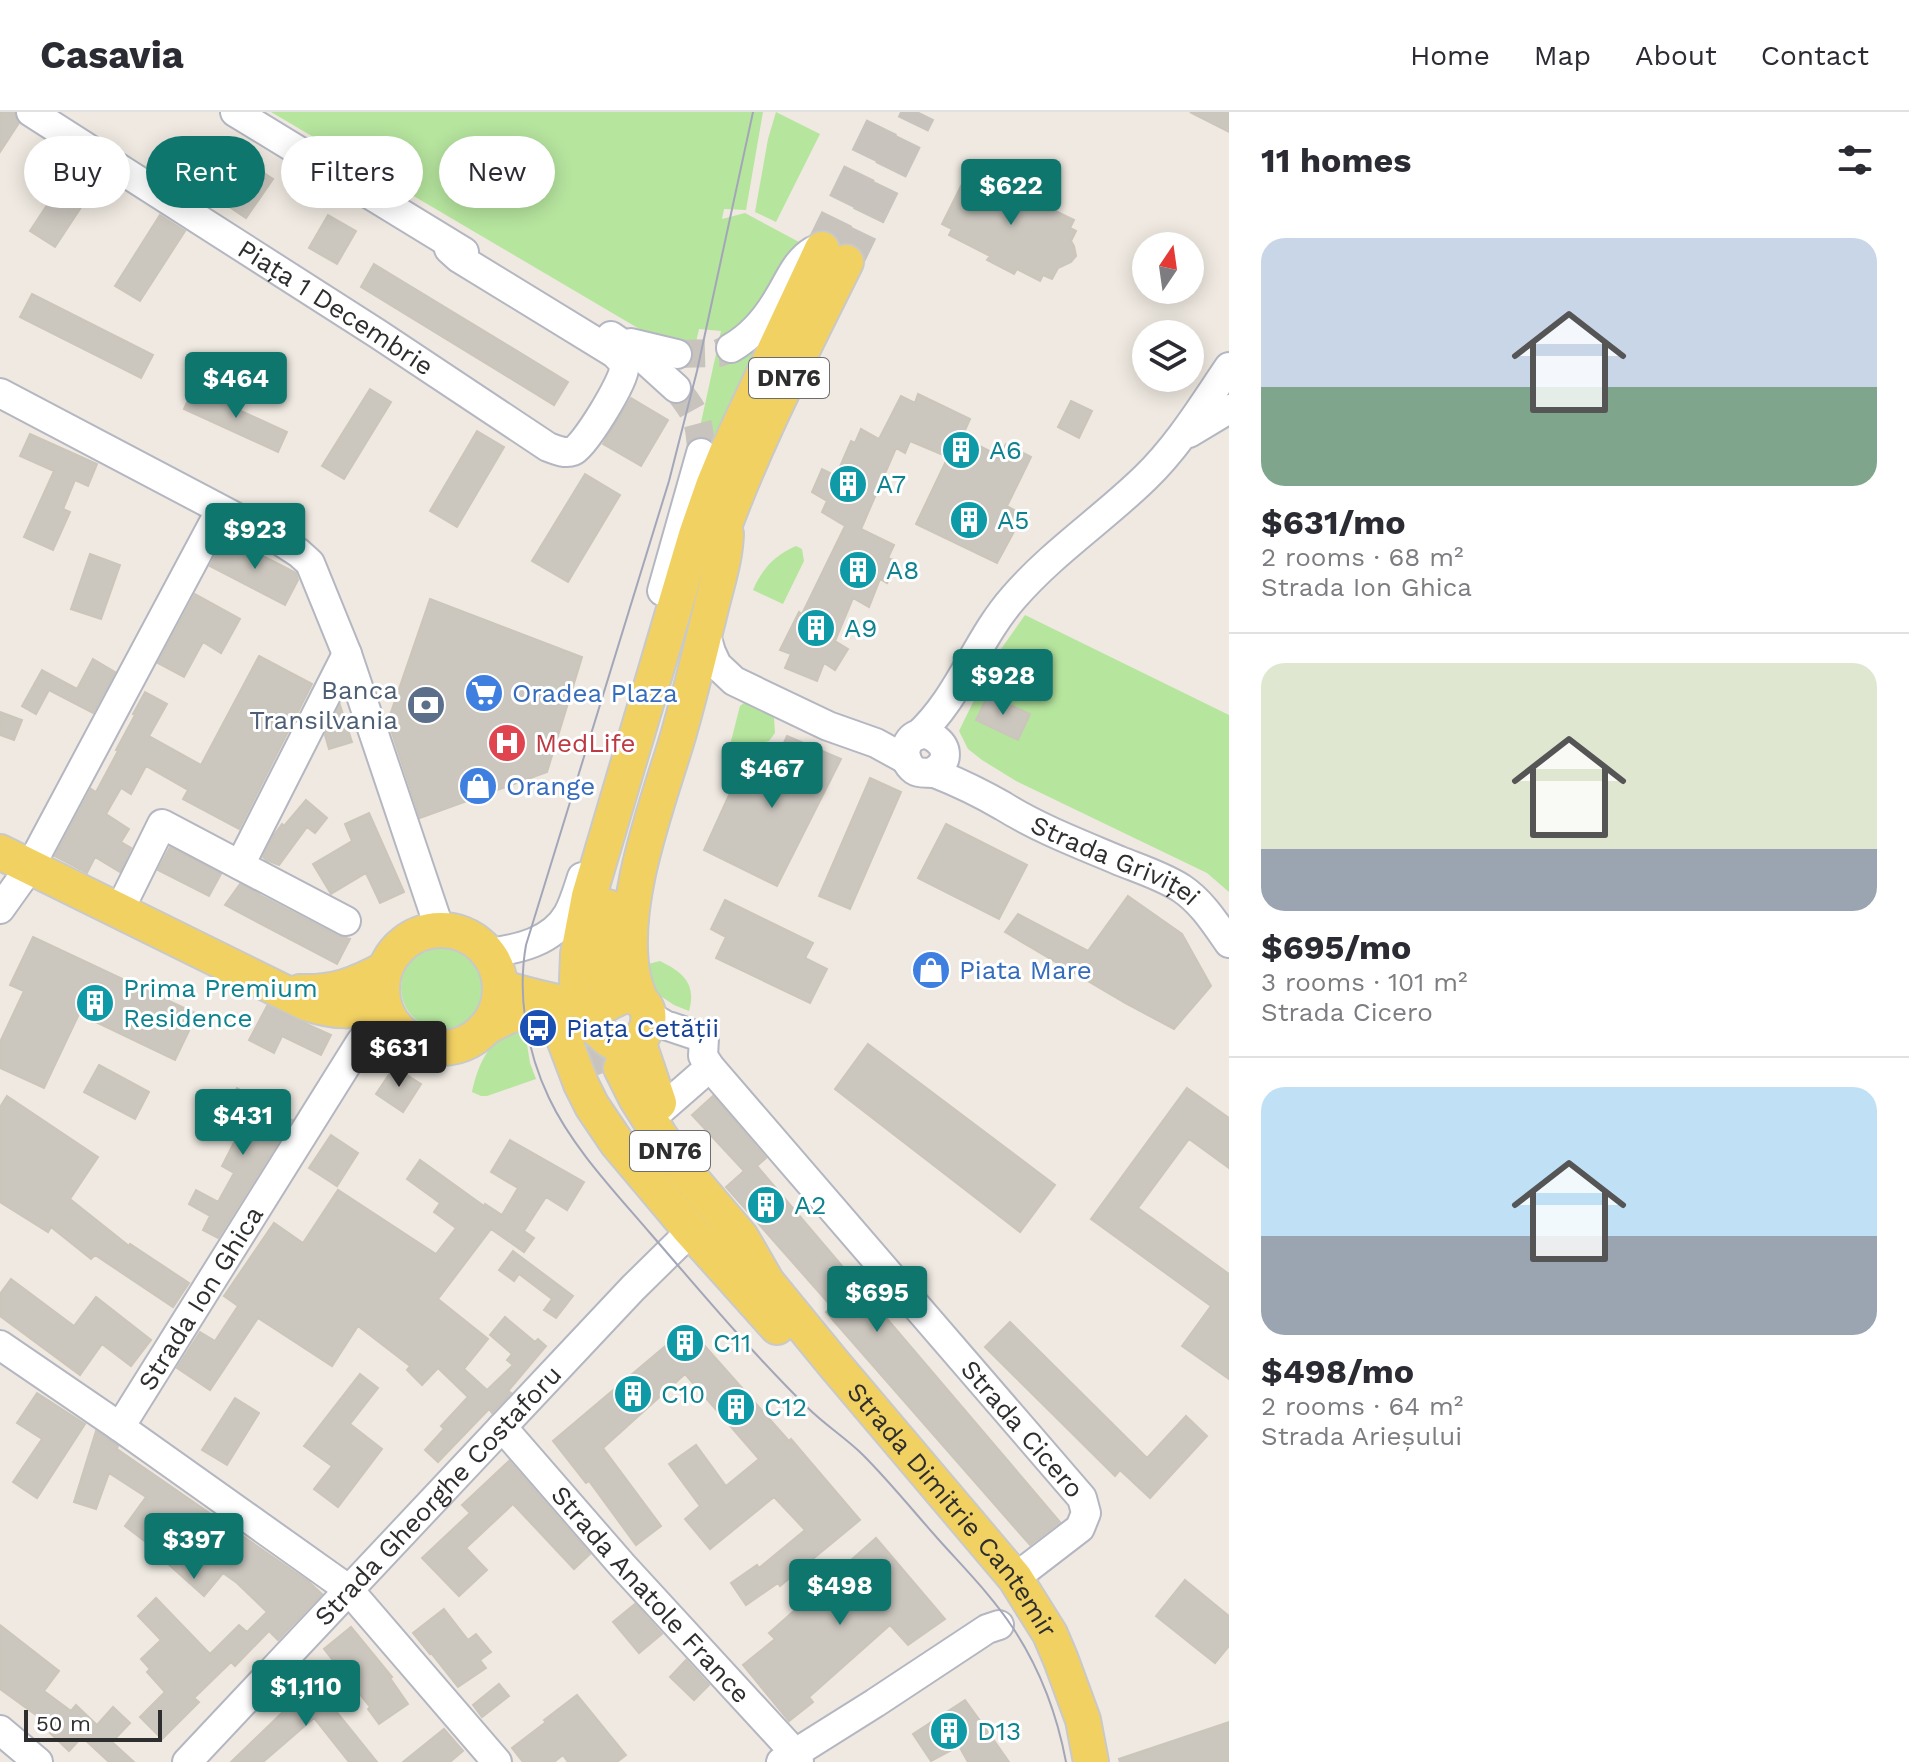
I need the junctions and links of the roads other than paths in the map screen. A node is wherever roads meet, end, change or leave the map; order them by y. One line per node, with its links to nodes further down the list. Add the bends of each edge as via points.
1 (31, 112): 3 (street, Piața 1 Decembrie, via 548,447 569,453 581,446 619,384 624,366 614,353 459,258)
2 (235, 112): 3 (street)
3 (447, 242): 5 (street)
4 (834, 256): 6 (street, via 811,252 802,260 763,322); 14 (main road, DN76, via 804,346); 14 (main road, DN76, via 785,327)
5 (615, 338): 7 (street); 9 (street)
6 (731, 348)
7 (677, 354)
8 (1229, 367): 12 (street)
9 (676, 388)
10 (0, 393): 15 (street)
11 (1229, 409): 12 (street)
12 (1181, 438): 21 (street, via 1144,479 1014,596 929,724)
13 (701, 453): 19 (street)
14 (725, 500): 16 (main road, via 722,564); 19 (main road); 19 (main road, DN76, via 589,979 578,954)
15 (220, 511): 17 (street, via 279,540 310,563); 24 (street)
16 (705, 632): 18 (street, via 717,665); 20 (main road)
17 (347, 654): 23 (street); 28 (street)
18 (734, 681): 20 (street, via 706,682); 21 (street, Strada Griviței, via 896,753)
19 (644, 683): 30 (street, via 568,915 538,942)
20 (687, 704): 37 (main road, via 636,887 631,923)
21 (926, 751): 29 (street, Strada Griviței, via 987,796 1059,836 1181,889 1206,910)
22 (0, 852): 24 (main road)
23 (240, 865): 26 (street, via 162,824); 27 (street)
24 (30, 867): 25 (street); 26 (main road)
25 (0, 909)
26 (119, 911): 33 (main road)
27 (346, 921)
28 (440, 930): 30 (main road, via 467,936); 31 (main road, via 411,938)
29 (1229, 943)
30 (489, 953): 32 (main road)
31 (385, 969): 33 (main road, via 357,984 320,993); 34 (main road)
32 (500, 987): 36 (main road); 37 (main road, via 588,1007 628,995)
33 (276, 989): 34 (main road, via 335,1011)
34 (384, 1007): 36 (main road, via 401,1033 426,1046 455,1047); 44 (street, Strada Ion Ghica)
35 (550, 1016): 36 (main road, via 525,1012); 37 (main road, via 592,1026 618,1045 631,1044); 40 (main road, via 602,1123)
36 (485, 1028)
37 (632, 1039): 38 (street, via 694,1035); 39 (main road); 42 (main road, Strada Dimitrie Cantemir, via 636,1139)
38 (710, 1067): 39 (street); 46 (street, Strada Cicero, via 1082,1498 1086,1513 1080,1528)
39 (663, 1108): 42 (main road, via 798,1282 817,1315)
40 (691, 1231): 43 (main road, via 825,1377); 45 (street, Strada Gheorghe Costaforu)
41 (0, 1345): 44 (street)
42 (834, 1364): 43 (main road, Strada Dimitrie Cantemir)
43 (881, 1420): 46 (main road, Strada Dimitrie Cantemir)
44 (120, 1427): 47 (street)
45 (502, 1427): 47 (street, Strada Gheorghe Costaforu); 50 (street, Strada Anatole France)
46 (1015, 1578): 54 (main road, Strada Dimitrie Cantemir, via 1061,1660 1083,1720)
47 (348, 1589): 52 (street, Strada Gheorghe Costaforu); 53 (street)
48 (999, 1625): 50 (street)
49 (0, 1730): 51 (street)
50 (791, 1759)
51 (38, 1762)
52 (187, 1762)
53 (497, 1762)
54 (1091, 1762)

